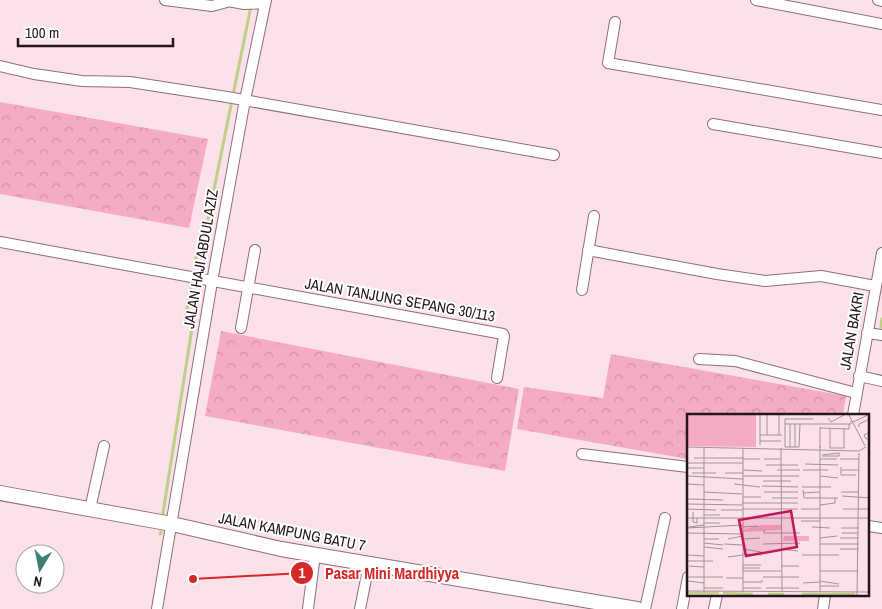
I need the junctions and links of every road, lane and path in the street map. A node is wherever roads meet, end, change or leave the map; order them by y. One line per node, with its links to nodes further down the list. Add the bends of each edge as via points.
1 (165, 0): 4 (street, via 212,6)
2 (756, 0): 8 (street)
3 (878, 0): 5 (street)
4 (225, 1): 6 (street)
5 (882, 1)
6 (263, 3): 10 (street, JALAN HAJI ABDUL AZIZ)
7 (614, 22): 11 (street, via 608,62)
8 (882, 24)
9 (0, 66): 10 (street, via 82,81 130,82)
10 (242, 100): 14 (street); 20 (street, JALAN HAJI ABDUL AZIZ)
11 (882, 110)
12 (713, 124): 13 (street)
13 (882, 153)
14 (554, 155)
15 (594, 216): 18 (street)
16 (0, 242): 20 (street, JALAN TANJUNG SEPANG 30/113)
17 (255, 250): 22 (street)
18 (588, 250): 21 (street, via 765,281 821,276); 23 (street)
19 (882, 253): 21 (street, JALAN BAKRI)
20 (212, 282): 22 (street, JALAN TANJUNG SEPANG 30/113); 39 (street, JALAN HAJI ABDUL AZIZ)
21 (876, 286): 25 (street, JALAN BAKRI)
22 (248, 288): 24 (street); 29 (street, JALAN TANJUNG SEPANG 30/113, via 503,334)
23 (582, 290)
24 (241, 328)
25 (867, 333): 26 (street); 28 (street, JALAN BAKRI)
26 (882, 335)
27 (700, 359): 31 (street, via 734,361)
28 (859, 376): 30 (street); 31 (street, JALAN BAKRI)
29 (497, 378)
30 (882, 381)
31 (856, 393): 32 (street, JALAN BAKRI)
32 (853, 414)
33 (104, 446): 37 (street)
34 (582, 454): 35 (street)
35 (687, 468)
36 (0, 493): 37 (street, JALAN KAMPUNG BATU 7)
37 (90, 509): 39 (street, JALAN KAMPUNG BATU 7)
38 (664, 518): 49 (street)
39 (172, 524): 40 (street, JALAN KAMPUNG BATU 7); 45 (street, JALAN HAJI ABDUL AZIZ)
40 (314, 554): 41 (street, JALAN KAMPUNG BATU 7); 46 (street)
41 (370, 564): 47 (street); 48 (street, JALAN KAMPUNG BATU 7)
42 (687, 582): 50 (street)
43 (717, 596): 51 (street)
44 (826, 596): 52 (street)
45 (157, 609)
46 (308, 609)
47 (360, 609)
48 (637, 609)
49 (645, 609)
50 (682, 609)
51 (714, 609)
52 (823, 609)

